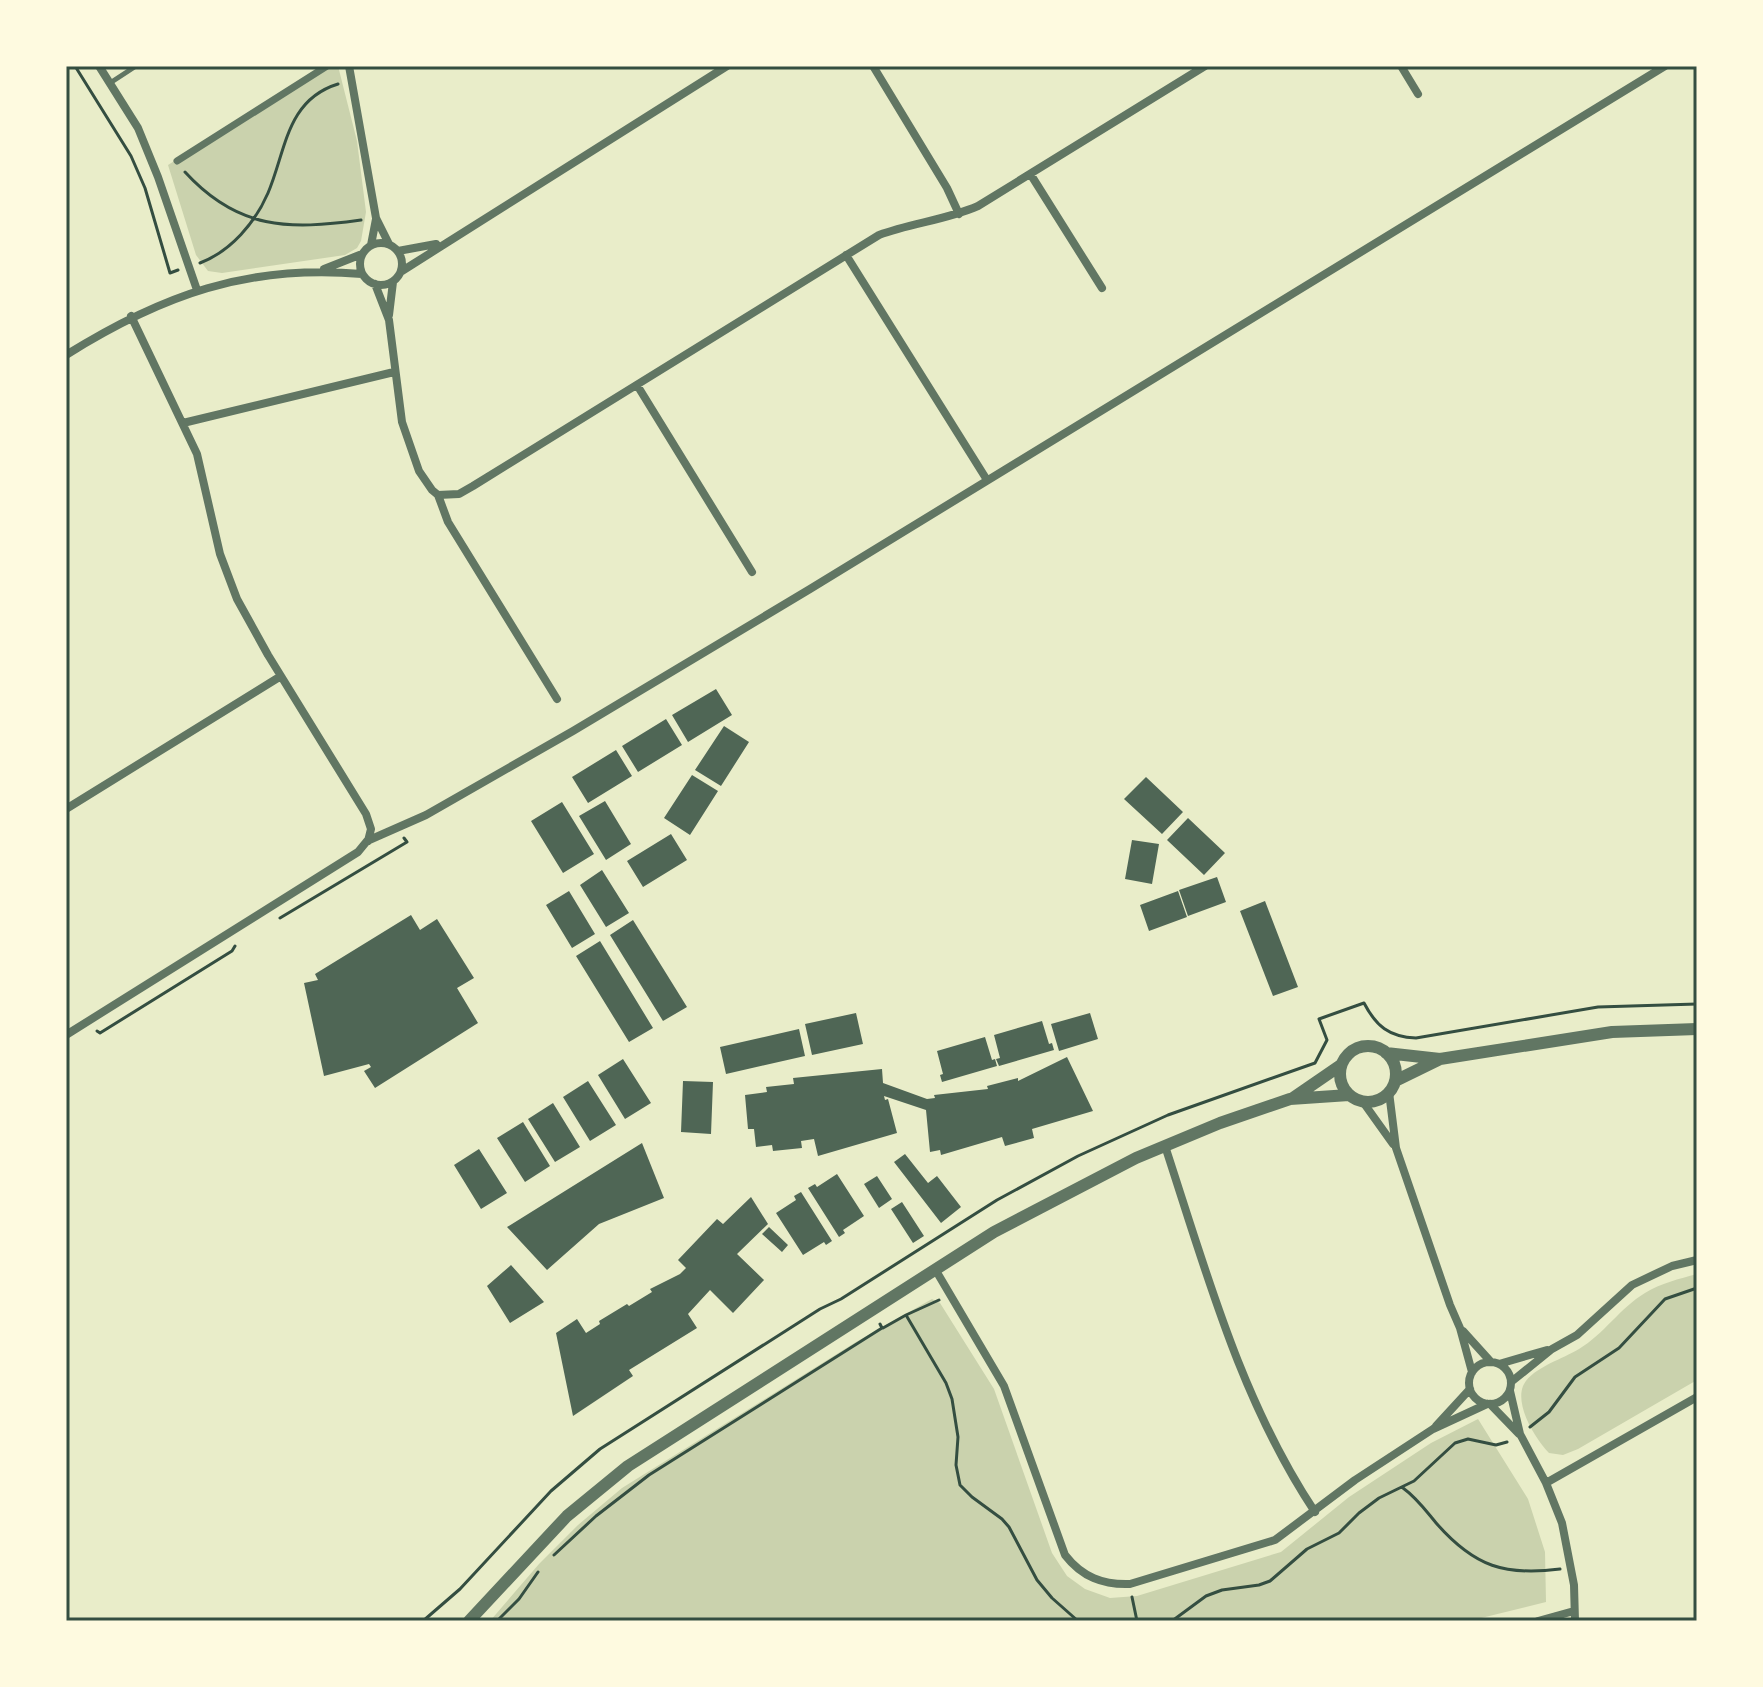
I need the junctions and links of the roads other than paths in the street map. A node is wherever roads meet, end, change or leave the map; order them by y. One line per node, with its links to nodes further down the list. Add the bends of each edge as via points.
1 (99, 66): 11 (street)
2 (136, 66): 11 (lane)
3 (327, 66): 13 (street)
4 (349, 66): 16 (street)
5 (727, 66): 17 (street)
6 (865, 66): 10 (street)
7 (1205, 66): 14 (street)
8 (1401, 66): 12 (street)
9 (1665, 66): 36 (street)
10 (874, 70): 15 (street)
11 (109, 83): 29 (street, via 138,128)
12 (1418, 94)
13 (177, 161)
14 (1031, 175): 15 (street); 28 (street)
15 (959, 214): 22 (street, via 896,228)
16 (376, 218): 18 (street); 19 (street)
17 (444, 242): 20 (street); 24 (street)
18 (389, 244): 19 (street); 20 (street)
19 (371, 245): 21 (street)
20 (398, 251): 24 (street)
21 (362, 254): 23 (street); 25 (street)
22 (846, 255): 34 (street); 36 (street)
23 (319, 270): 25 (street); 29 (street)
24 (402, 271): 26 (street)
25 (362, 274): 27 (street)
26 (393, 282): 27 (street); 31 (street)
27 (375, 284): 31 (street)
28 (1102, 288)
29 (197, 290): 30 (street)
30 (131, 316): 32 (street); 35 (street)
31 (389, 320): 33 (street)
32 (66, 355)
33 (394, 372): 35 (street); 37 (street, via 412,451)
34 (637, 385): 37 (street, via 459,494); 38 (street)
35 (183, 423): 39 (street, via 202,469 227,576)
36 (987, 480): 42 (street, via 573,731 426,815)
37 (438, 495): 40 (street, via 448,522)
38 (752, 572)
39 (281, 676): 41 (street); 42 (street, via 366,814 371,829)
40 (557, 699)
41 (66, 809)
42 (367, 841): 44 (street, via 358,852)
43 (1697, 1029): 46 (street, via 1612,1032)
44 (66, 1035)
45 (1386, 1053): 46 (street); 47 (street, via 1365,1047 1351,1052); 48 (street, via 1395,1066)
46 (1440, 1059): 48 (street)
47 (1341, 1065): 49 (street, via 1341,1081); 50 (street)
48 (1392, 1087): 51 (street, via 1377,1101); 53 (street)
49 (1349, 1095): 50 (street); 51 (street)
50 (1290, 1099): 52 (street)
51 (1363, 1102): 53 (street)
52 (1165, 1146): 55 (street, via 1037,1208); 67 (street, via 1256,1407 1290,1476)
53 (1396, 1148): 56 (street)
54 (1697, 1260): 57 (street, via 1632,1285 1577,1335)
55 (935, 1269): 67 (street, via 1004,1386 1065,1555 1078,1569 1098,1581 1130,1584 1275,1540); 69 (street, via 597,1489)
56 (1460, 1328): 58 (street); 59 (street)
57 (1552, 1349): 58 (street); 60 (street)
58 (1495, 1363): 59 (street); 60 (street, via 1507,1371)
59 (1472, 1372): 61 (street)
60 (1510, 1386): 63 (street, via 1501,1401); 65 (street)
61 (1470, 1389): 63 (street); 64 (street)
62 (1697, 1397): 66 (street)
63 (1488, 1404): 64 (street); 65 (street)
64 (1433, 1429): 67 (street)
65 (1520, 1434): 66 (street)
66 (1546, 1483): 68 (street, via 1562,1523)
67 (1315, 1512)
68 (1574, 1611): 70 (street); 71 (street)
69 (469, 1621)
70 (1538, 1621)
71 (1575, 1621)

